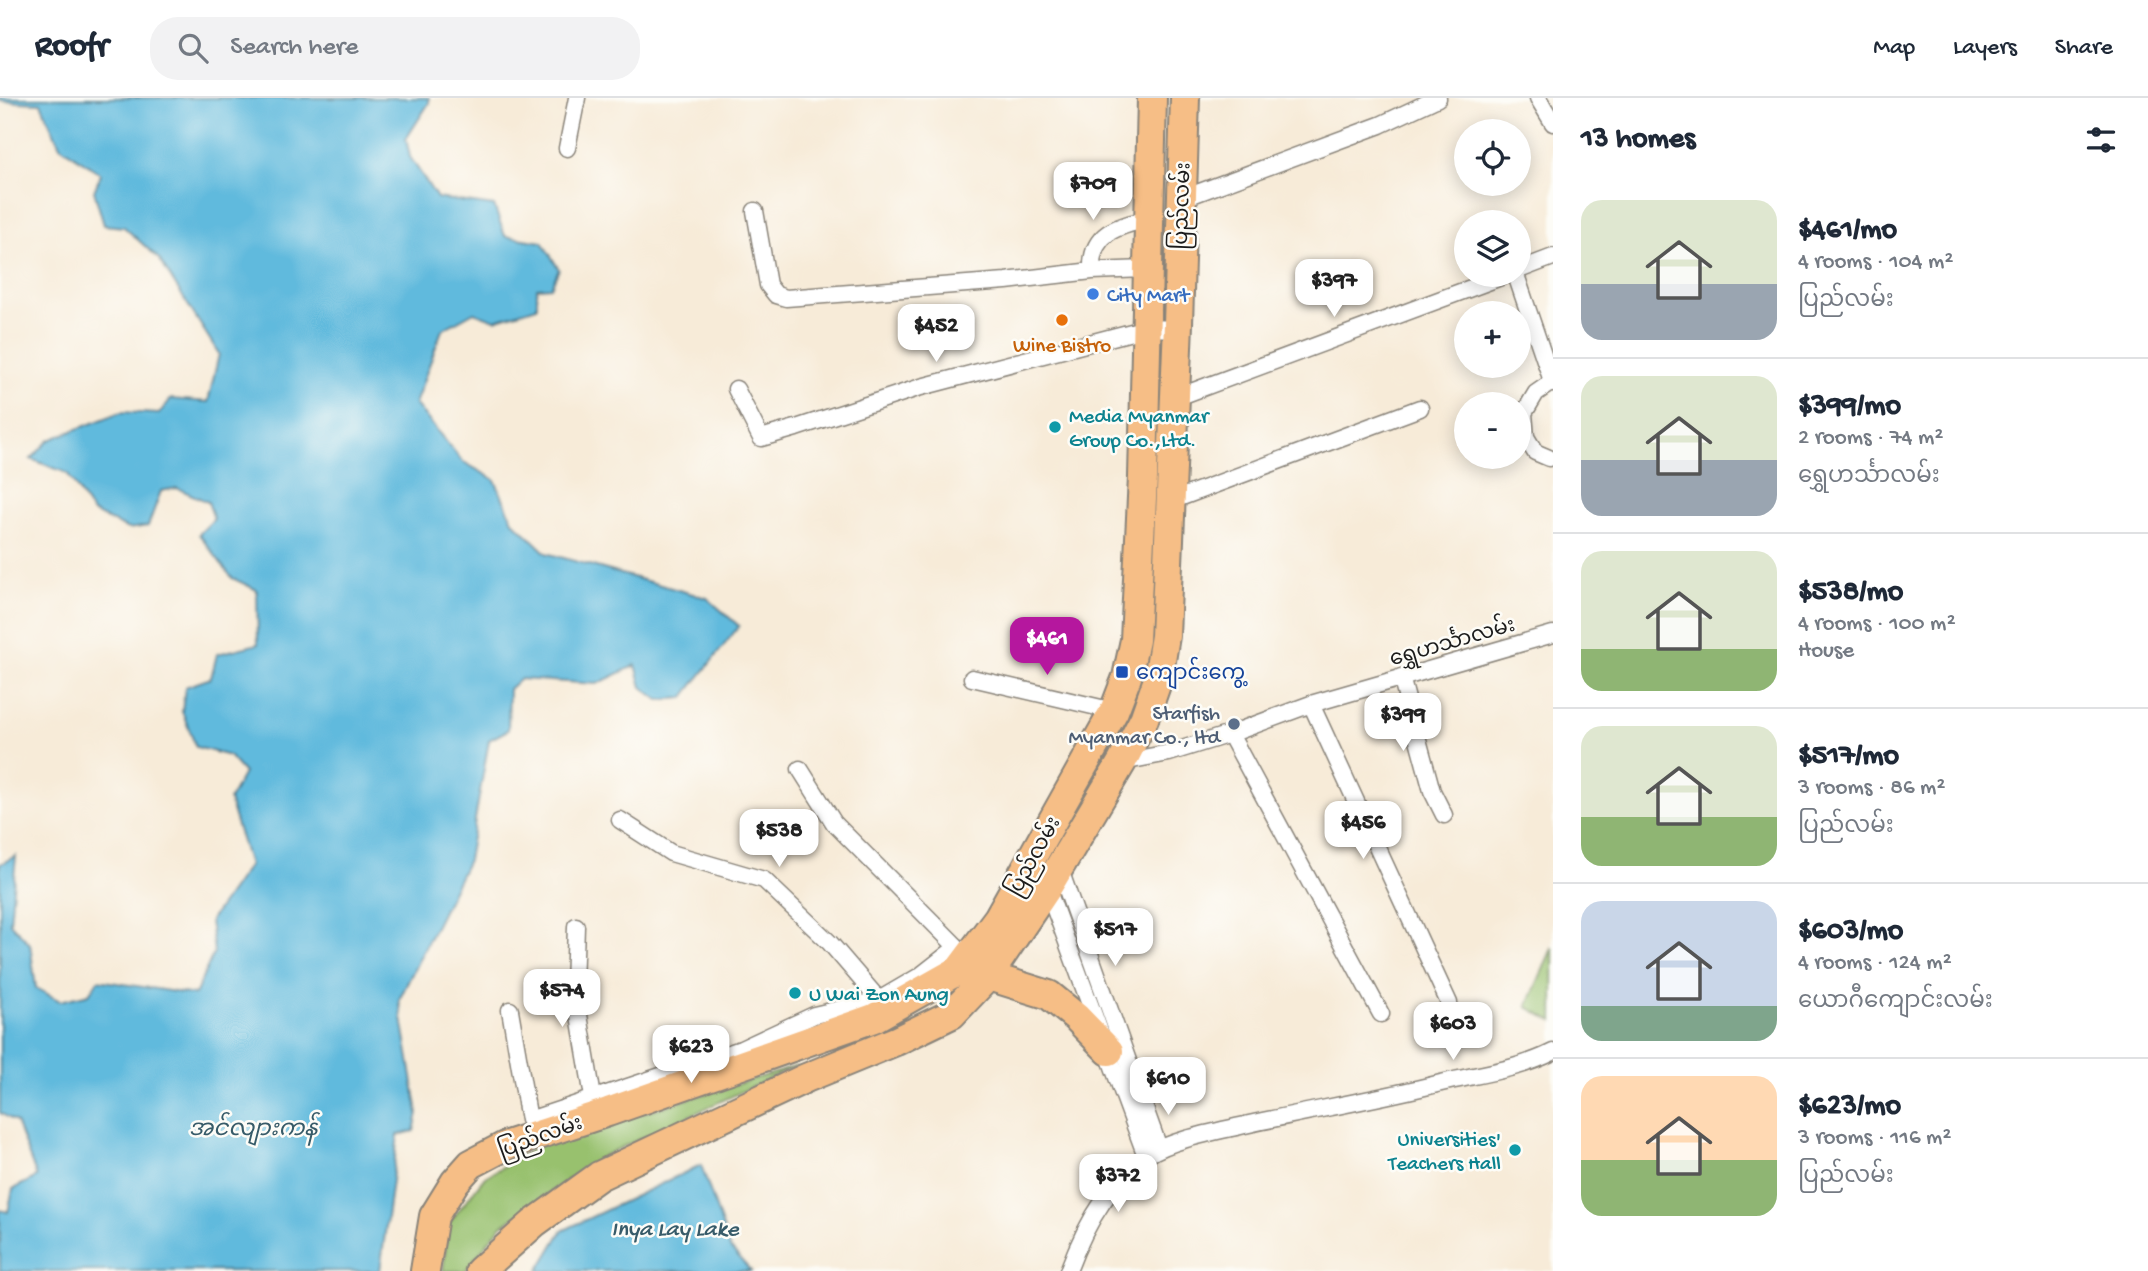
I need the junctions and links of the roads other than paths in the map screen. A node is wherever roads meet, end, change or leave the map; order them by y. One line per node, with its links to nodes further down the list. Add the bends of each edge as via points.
1 (577, 98): 7 (street)
2 (1152, 98): 9 (highway, ပြည်လမ်း)
3 (1185, 98): 8 (highway, ပြည်လမ်း)
4 (1438, 98): 8 (street, via 1369,129)
5 (1538, 98): 6 (street)
6 (1553, 123)
7 (567, 148)
8 (1181, 199): 9 (highway); 18 (highway, ပြည်လမ်း)
9 (1149, 209): 13 (highway, ပြည်လမ်း); 14 (street, via 1097,243)
10 (755, 211): 14 (street, via 768,285 786,298)
11 (1553, 257): 12 (street)
12 (1531, 265)
13 (1147, 269): 14 (street); 17 (highway, ပြည်လမ်း)
14 (1092, 271)
15 (1474, 287): 21 (street)
16 (1520, 287): 19 (street)
17 (1147, 328): 18 (street); 20 (street, via 921,387 761,438); 29 (highway, ပြည်လမ်း, via 1135,640)
18 (1178, 329): 21 (highway, ပြည်လမ်း)
19 (1553, 383): 23 (street, via 1536,393 1524,413 1526,437 1535,452)
20 (736, 390)
21 (1175, 398): 24 (highway, ပြည်လမ်း)
22 (1420, 408): 24 (street)
23 (1549, 458)
24 (1171, 501): 31 (highway, ပြည်လမ်း, via 1165,636 1158,679)
25 (1553, 634): 26 (street, ရွှေဟင်္သာလမ်း)
26 (1401, 677): 28 (street, ရွှေဟင်္သာလမ်း); 33 (street, via 1432,791)
27 (972, 678): 29 (street)
28 (1311, 704): 30 (street, ရွှေဟင်္သာလမ်း); 39 (street)
29 (1114, 711): 35 (highway, ပြည်လမ်း)
30 (1230, 734): 31 (street, ရွှေဟင်္သာလမ်း); 41 (street)
31 (1122, 762): 35 (highway, ပြည်လမ်း)
32 (800, 769): 38 (street, via 834,823 957,947)
33 (1444, 815)
34 (620, 820): 38 (street, via 671,853 764,880 830,943)
35 (1043, 876): 37 (highway, ပြည်လမ်း); 42 (street); 44 (highway, ပြည်လမ်း, via 998,918 958,971 874,1018); 45 (street)
36 (576, 926): 44 (street, via 574,986)
37 (988, 976): 42 (highway, via 1049,995); 47 (highway, ပြည်လမ်း, via 952,1014 599,1176 534,1223)
38 (879, 1000): 44 (street, via 814,1015)
39 (1449, 1003)
40 (510, 1010): 44 (street, via 530,1120)
41 (1381, 1014)
42 (1109, 1051): 45 (street)
43 (1553, 1052): 45 (street, via 1483,1076 1216,1132)
44 (601, 1105): 46 (highway, ပြည်လမ်း, via 471,1164 434,1216)
45 (1153, 1153): 48 (street, via 1115,1185 1080,1238)
46 (425, 1271)
47 (480, 1271)
48 (1068, 1271)

